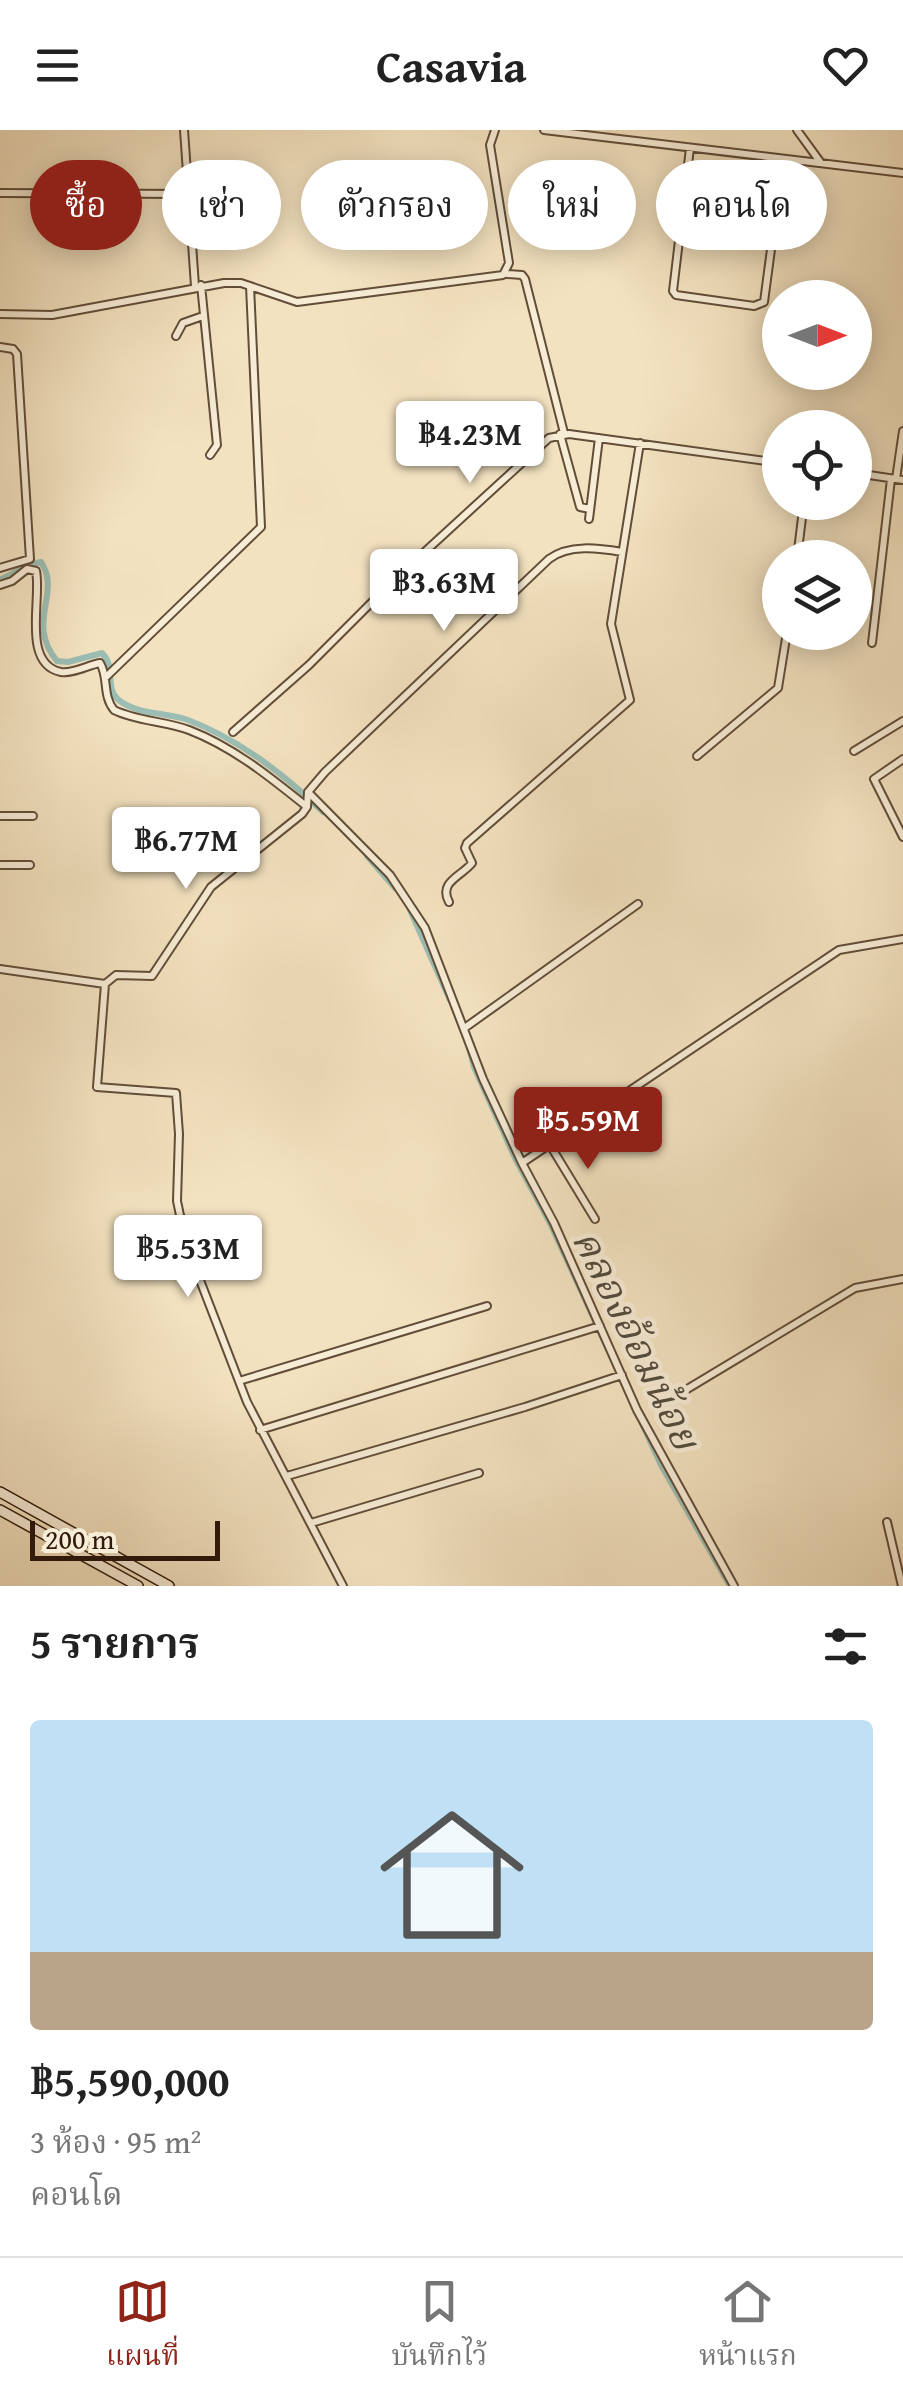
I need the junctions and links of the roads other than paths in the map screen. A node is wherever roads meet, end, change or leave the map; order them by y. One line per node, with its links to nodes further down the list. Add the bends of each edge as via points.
1 (184, 130): 8 (street)
2 (495, 130): 16 (street, via 490,145)
3 (544, 130): 5 (street)
4 (801, 131): 10 (street)
5 (607, 134): 6 (street)
6 (690, 148): 7 (street); 7 (street, via 673,292 754,306 764,302)
7 (782, 159): 9 (street)
8 (186, 160)
9 (792, 160)
10 (819, 160)
11 (827, 164): 12 (street)
12 (903, 173)
13 (0, 193): 14 (street)
14 (162, 194)
15 (194, 250): 17 (street)
16 (506, 274): 18 (street, via 297,302); 24 (street, via 525,279)
17 (198, 286): 18 (street); 19 (street, via 52,315); 20 (street)
18 (250, 286): 38 (street, via 261,527)
19 (0, 314)
20 (204, 316): 21 (street, via 183,323); 27 (street, via 217,444)
21 (176, 336)
22 (0, 347): 34 (street, via 17,354 30,559)
23 (903, 431): 30 (street)
24 (562, 434): 25 (street); 31 (street, via 580,506); 40 (street, via 542,444)
25 (599, 438): 26 (street); 31 (street)
26 (640, 443): 28 (street); 33 (street)
27 (210, 455)
28 (762, 460)
29 (872, 476): 30 (street)
30 (897, 479): 36 (street)
31 (590, 509): 32 (street)
32 (588, 519)
33 (622, 552): 44 (street, via 561,551 548,559); 51 (street, via 612,632 630,700 467,843 472,862 446,886)
34 (0, 568)
35 (0, 585): 38 (street, via 27,569 36,571 35,638 42,654 61,672 100,664)
36 (872, 643)
37 (784, 650): 42 (street, via 778,688)
38 (105, 678): 45 (street, via 114,710 217,744)
39 (903, 721): 41 (street)
40 (233, 732)
41 (854, 751)
42 (697, 756)
43 (903, 759): 48 (street, via 874,779)
44 (308, 794): 45 (street); 56 (street, via 404,892)
45 (307, 806): 55 (street, via 211,887 152,976 116,975)
46 (0, 816): 47 (street)
47 (33, 816)
48 (903, 837)
49 (0, 865): 50 (street)
50 (30, 865)
51 (449, 902)
52 (638, 904): 56 (street)
53 (903, 939): 57 (street, via 839,950)
54 (0, 969): 55 (street)
55 (106, 984): 64 (street, via 98,1087 176,1094 178,1213)
56 (466, 1027): 58 (street)
57 (550, 1145): 58 (street); 59 (street)
58 (522, 1164): 62 (street)
59 (595, 1218)
60 (903, 1279): 65 (street, via 856,1288)
61 (486, 1306): 64 (street)
62 (598, 1327): 63 (street); 66 (street)
63 (619, 1376): 68 (street); 76 (street)
64 (239, 1382): 66 (street)
65 (670, 1400)
66 (260, 1430): 68 (street)
67 (478, 1474): 72 (street)
68 (287, 1476): 72 (street)
69 (0, 1492): 74 (main road)
70 (0, 1510): 73 (main road)
71 (887, 1522): 77 (street)
72 (312, 1523): 75 (street)
73 (138, 1586)
74 (169, 1586)
75 (343, 1586)
76 (734, 1586)
77 (902, 1586)

